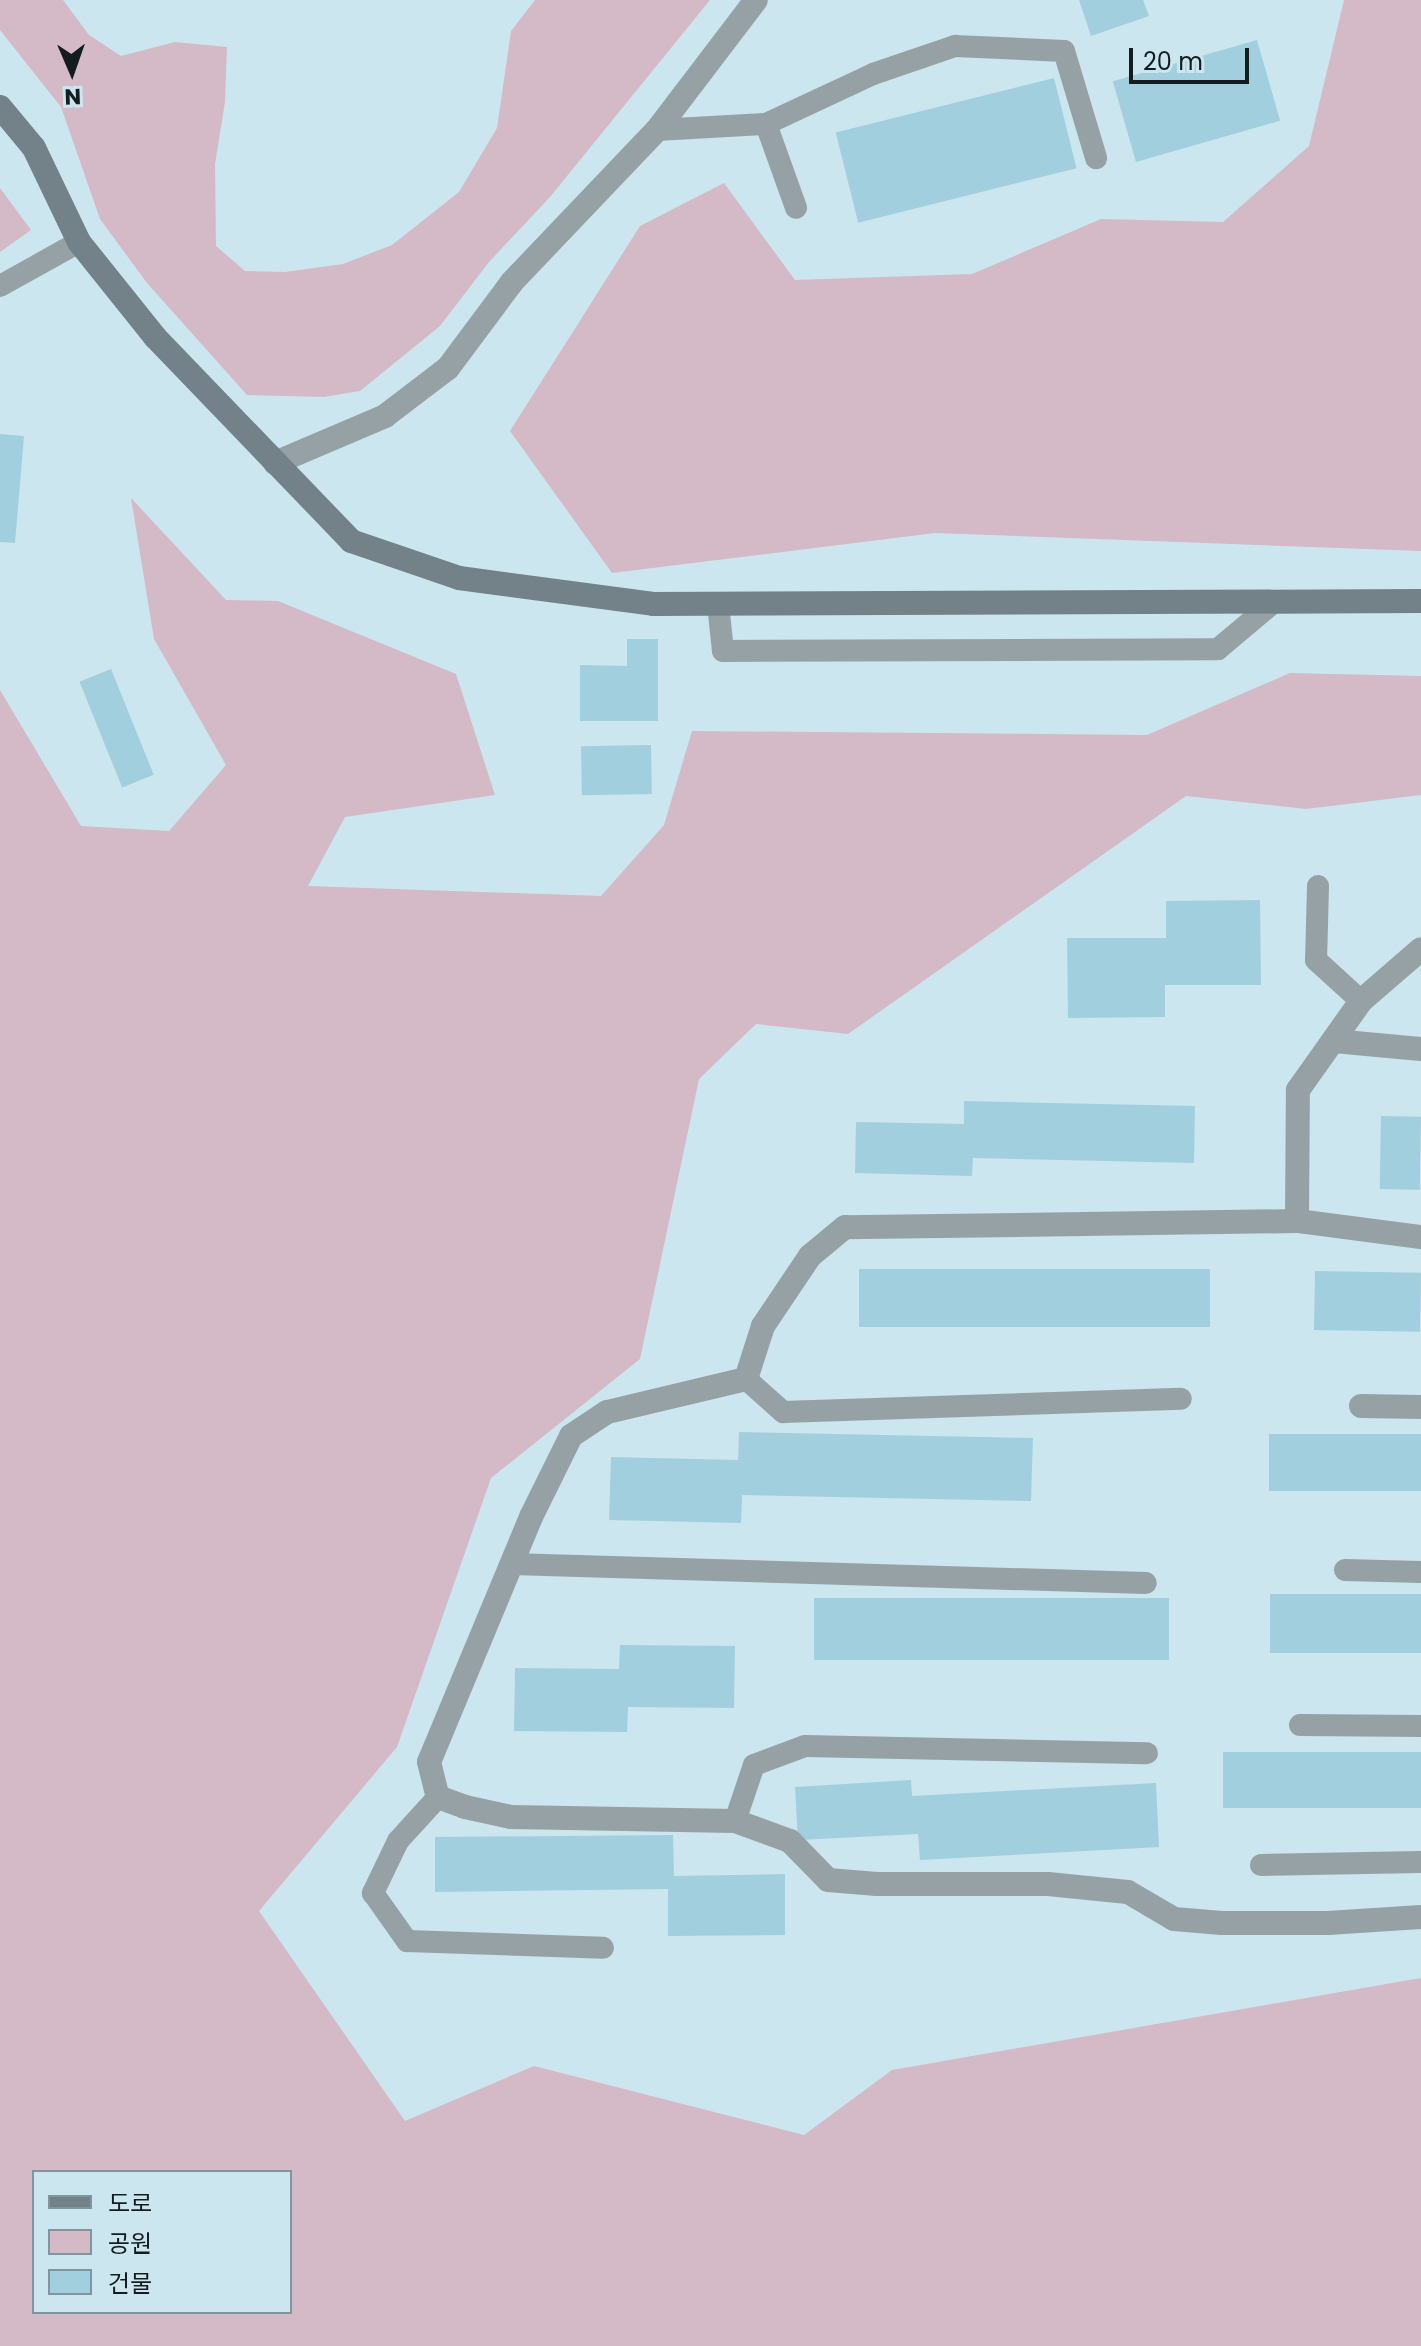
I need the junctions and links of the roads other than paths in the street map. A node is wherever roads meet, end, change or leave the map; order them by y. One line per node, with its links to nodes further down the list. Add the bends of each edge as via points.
1 (756, 0): 4 (street)
2 (0, 107): 7 (street, via 34,148)
3 (766, 124): 4 (lane); 5 (lane, via 873,74 955,46 1064,51); 6 (lane)
4 (657, 130): 9 (street, via 512,282 448,368 385,416)
5 (1096, 158)
6 (796, 208)
7 (79, 242): 8 (lane); 9 (street, via 155,337)
8 (0, 286)
9 (275, 463): 12 (street, via 351,541 459,578 653,604)
10 (1421, 601): 11 (street)
11 (1274, 602): 12 (street); 12 (lane, via 1218,649 739,651 723,651)
12 (718, 604)
13 (1318, 886): 15 (lane, via 1316,960)
14 (1421, 949): 15 (street)
15 (1361, 1001): 16 (street)
16 (1334, 1041): 17 (street); 18 (street, via 1298,1090)
17 (1421, 1049)
18 (1297, 1221): 19 (street); 20 (street, via 845,1227 810,1256 763,1326)
19 (1421, 1237)
20 (746, 1379): 21 (lane, via 783,1412); 24 (street, via 607,1412 571,1436)
21 (1181, 1399)
22 (1361, 1406): 23 (street)
23 (1421, 1407)
24 (511, 1564): 27 (lane); 31 (street, via 429,1762)
25 (1345, 1570): 26 (lane)
26 (1421, 1572)
27 (1146, 1583)
28 (1300, 1725): 29 (lane)
29 (1421, 1726)
30 (1147, 1753): 32 (lane, via 805,1746 754,1765)
31 (438, 1797): 32 (street, via 511,1817); 36 (lane, via 398,1841 373,1893 407,1941)
32 (735, 1821): 35 (street, via 790,1841 828,1880 1048,1884 1128,1892 1174,1919 1222,1923)
33 (1421, 1862): 34 (lane)
34 (1261, 1865)
35 (1421, 1917)
36 (603, 1948)

